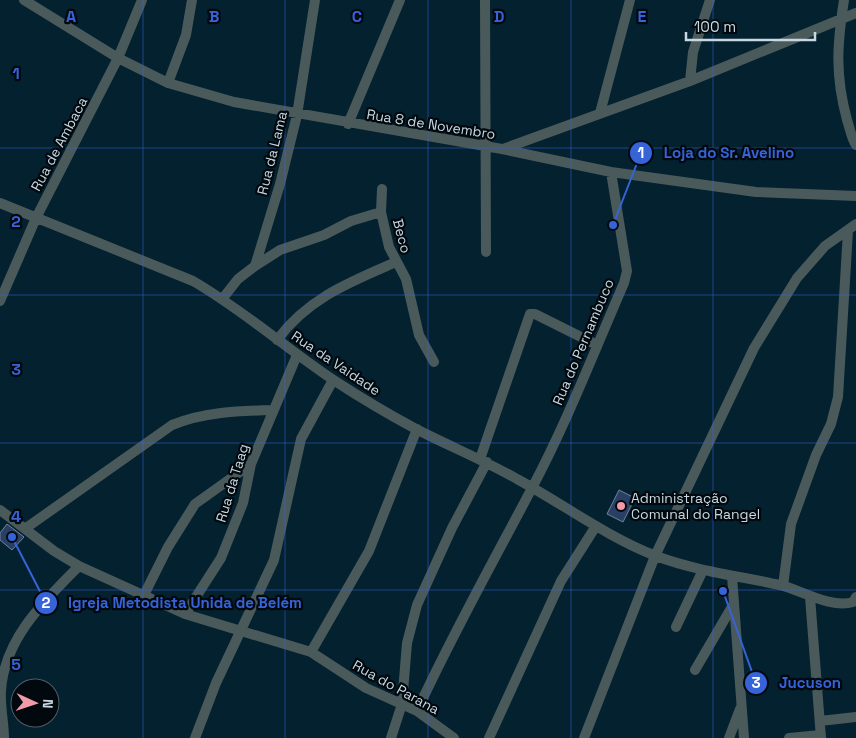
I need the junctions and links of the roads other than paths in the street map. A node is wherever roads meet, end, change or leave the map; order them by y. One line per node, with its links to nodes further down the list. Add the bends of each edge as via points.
1 (24, 0): 12 (street, Rua 8 de Novembro)
2 (142, 0): 12 (street, Rua de Ambaca)
3 (192, 0): 14 (street, via 186,35)
4 (315, 0): 16 (street, Rua da Lama)
5 (400, 0): 17 (street)
6 (485, 0): 19 (street)
7 (630, 0): 15 (street)
8 (710, 0): 13 (street, via 693,52)
9 (844, 0): 11 (street)
10 (856, 13): 11 (street)
11 (841, 20): 13 (street); 18 (street, via 837,71 844,110)
12 (118, 58): 14 (street, Rua 8 de Novembro); 26 (street, Rua de Ambaca)
13 (690, 81): 15 (street)
14 (168, 83): 16 (street, Rua 8 de Novembro, via 234,102)
15 (600, 113): 20 (street)
16 (297, 115): 17 (street, Rua 8 de Novembro); 30 (street, Rua da Lama)
17 (348, 124): 19 (street, Rua 8 de Novembro)
18 (856, 145)
19 (485, 146): 20 (street, Rua 8 de Novembro); 28 (street)
20 (502, 149): 21 (street, Rua 8 de Novembro)
21 (611, 172): 23 (street, Rua 8 de Novembro, via 756,192); 34 (street, Rua do Pernambuco, via 627,271)
22 (382, 189): 25 (street)
23 (856, 196)
24 (0, 203): 26 (street, Rua da Vaidade)
25 (381, 212): 29 (street, Beco, via 389,248); 30 (street, Beco, via 280,250)
26 (36, 218): 31 (street, Rua da Vaidade, via 185,278); 32 (street, Rua de Ambaca)
27 (852, 227): 46 (street, via 825,246 777,307 754,348); 50 (street, via 838,397 831,424 791,524)
28 (486, 252)
29 (396, 262): 33 (street, Beco, via 343,285 292,320); 36 (street, via 406,279 419,335)
30 (255, 266): 31 (street)
31 (222, 298): 33 (street, Rua da Vaidade)
32 (0, 301)
33 (277, 340): 35 (street, Rua da Vaidade)
34 (597, 345): 40 (street, via 530,314); 42 (street, Rua do Pernambuco)
35 (297, 355): 37 (street, Rua da Vaidade); 38 (street, Rua da Taag)
36 (434, 362)
37 (334, 380): 39 (street, Rua da Vaidade); 57 (street, via 301,439 274,560)
38 (272, 410): 41 (street, Rua da Taag); 45 (street, via 222,412 172,425)
39 (417, 429): 40 (street, Rua da Vaidade); 58 (street, via 369,551)
40 (483, 460): 42 (street, Rua da Vaidade); 60 (street, via 417,605 407,643)
41 (251, 464): 51 (street, via 195,504 168,547); 55 (street, Rua da Taag, via 242,503 220,558)
42 (532, 487): 44 (street, Rua da Vaidade); 62 (street, Rua do Pernambuco)
43 (1, 514): 45 (street, Rua do Parana)
44 (596, 526): 46 (street, Rua da Vaidade); 70 (street, via 561,581)
45 (26, 528): 47 (street, Rua do Parana)
46 (655, 556): 48 (street, Rua da Vaidade); 71 (street)
47 (79, 566): 51 (street, Rua do Parana); 66 (street, via 31,619 9,653 1,692)
48 (703, 570): 49 (street, Rua da Vaidade); 56 (street)
49 (732, 576): 50 (street, Rua da Vaidade); 54 (street)
50 (783, 586): 52 (street, Rua da Vaidade)
51 (144, 595): 55 (street, Rua do Parana)
52 (810, 597): 53 (street, Rua da Vaidade, via 846,604); 64 (street)
53 (854, 600)
54 (733, 604): 59 (street); 61 (street)
55 (185, 614): 57 (street, Rua do Parana)
56 (676, 627)
57 (241, 633): 58 (street, Rua do Parana); 67 (street, via 216,683)
58 (311, 652): 60 (street, Rua do Parana, via 366,688)
59 (695, 670)
60 (402, 704): 62 (street, Rua do Parana); 68 (street)
61 (742, 705): 72 (street); 73 (street)
62 (417, 711): 69 (street, Rua do Parana)
63 (856, 717): 64 (street)
64 (820, 721): 65 (street)
65 (821, 736): 74 (street)
66 (4, 738)
67 (195, 738)
68 (392, 738)
69 (454, 738)
70 (489, 738)
71 (584, 738)
72 (729, 738)
73 (744, 738)
74 (789, 738)

